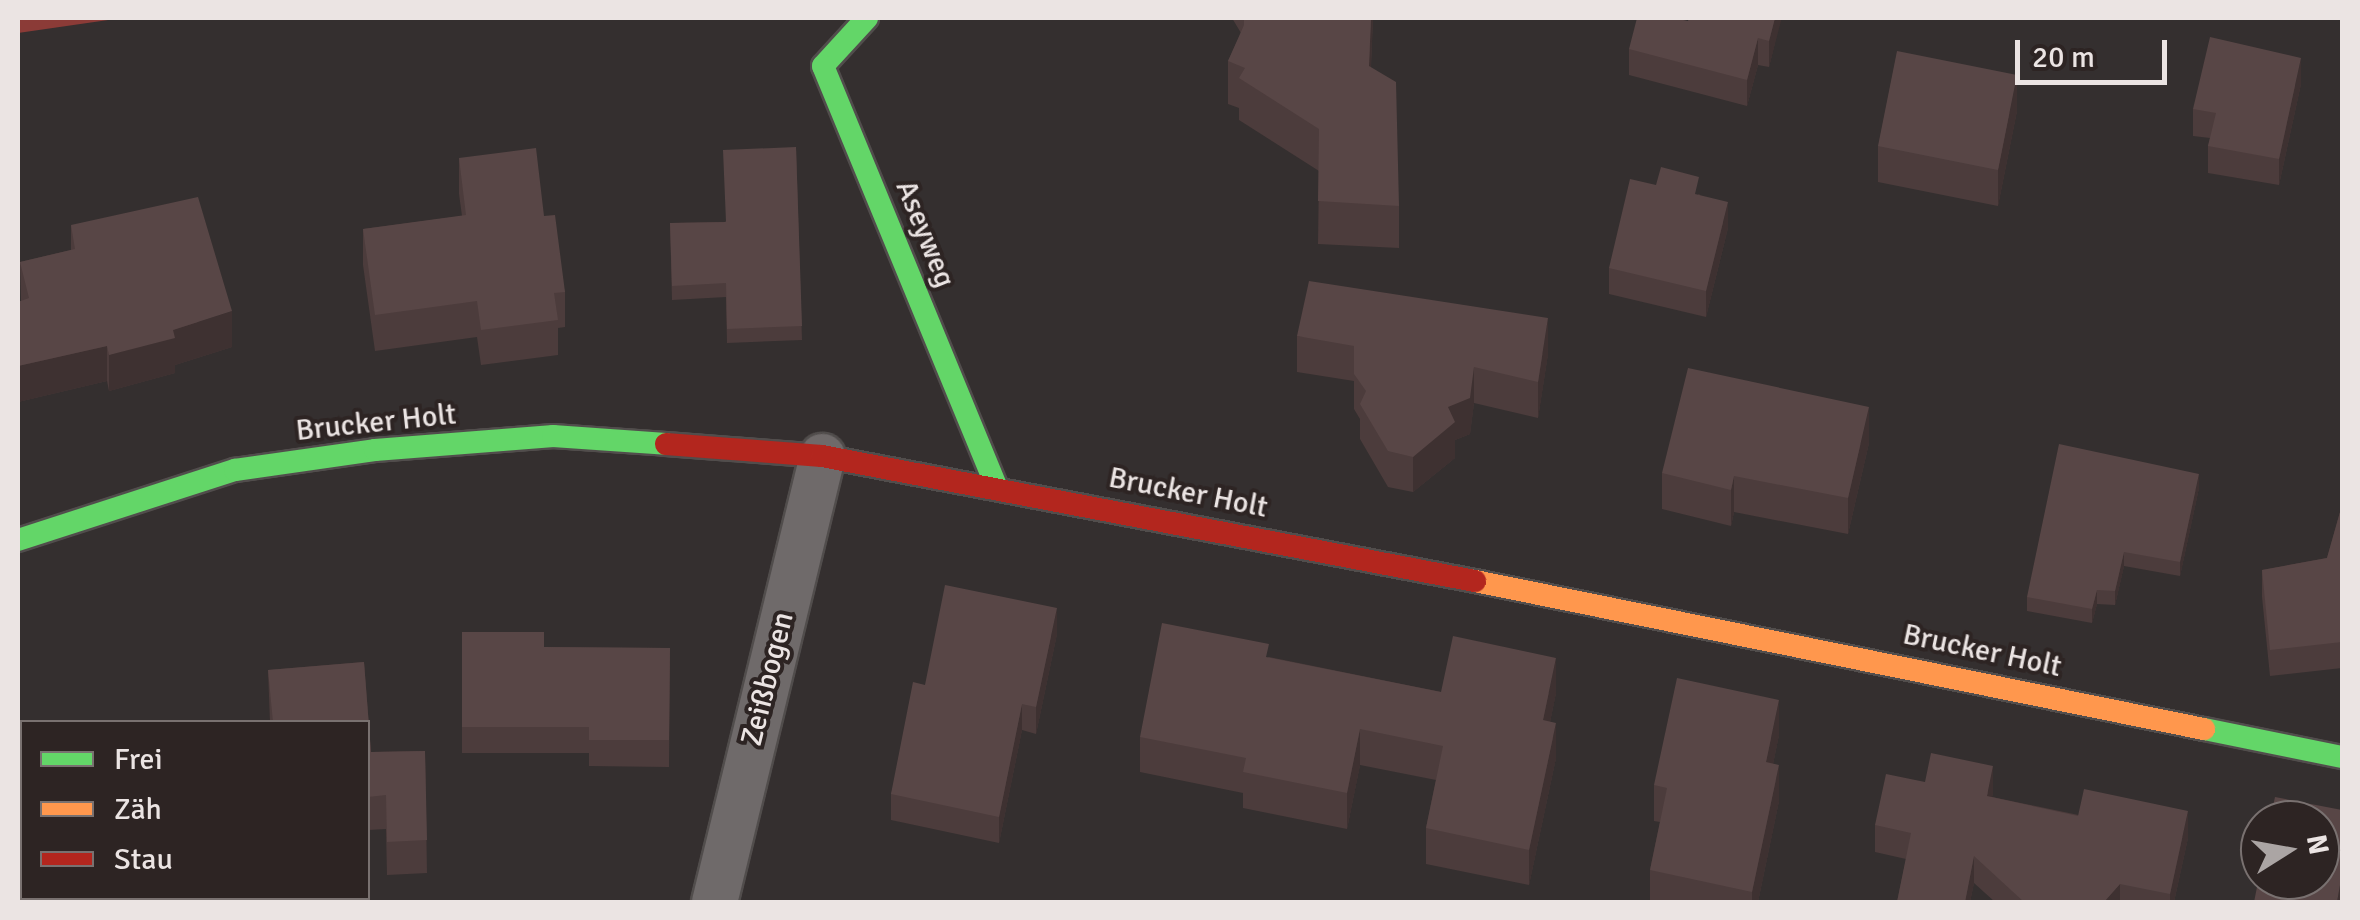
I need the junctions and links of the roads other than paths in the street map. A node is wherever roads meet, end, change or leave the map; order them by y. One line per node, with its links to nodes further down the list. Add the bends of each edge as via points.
1 (868, 18): 3 (street, Aseyweg, via 823,66)
2 (822, 456): 3 (street, Brucker Holt); 4 (street, Brucker Holt, via 554,436 375,450 235,470); 6 (street, Zeißbogen)
3 (996, 486): 5 (street, Brucker Holt)
4 (18, 540)
5 (2342, 757)
6 (714, 902)

